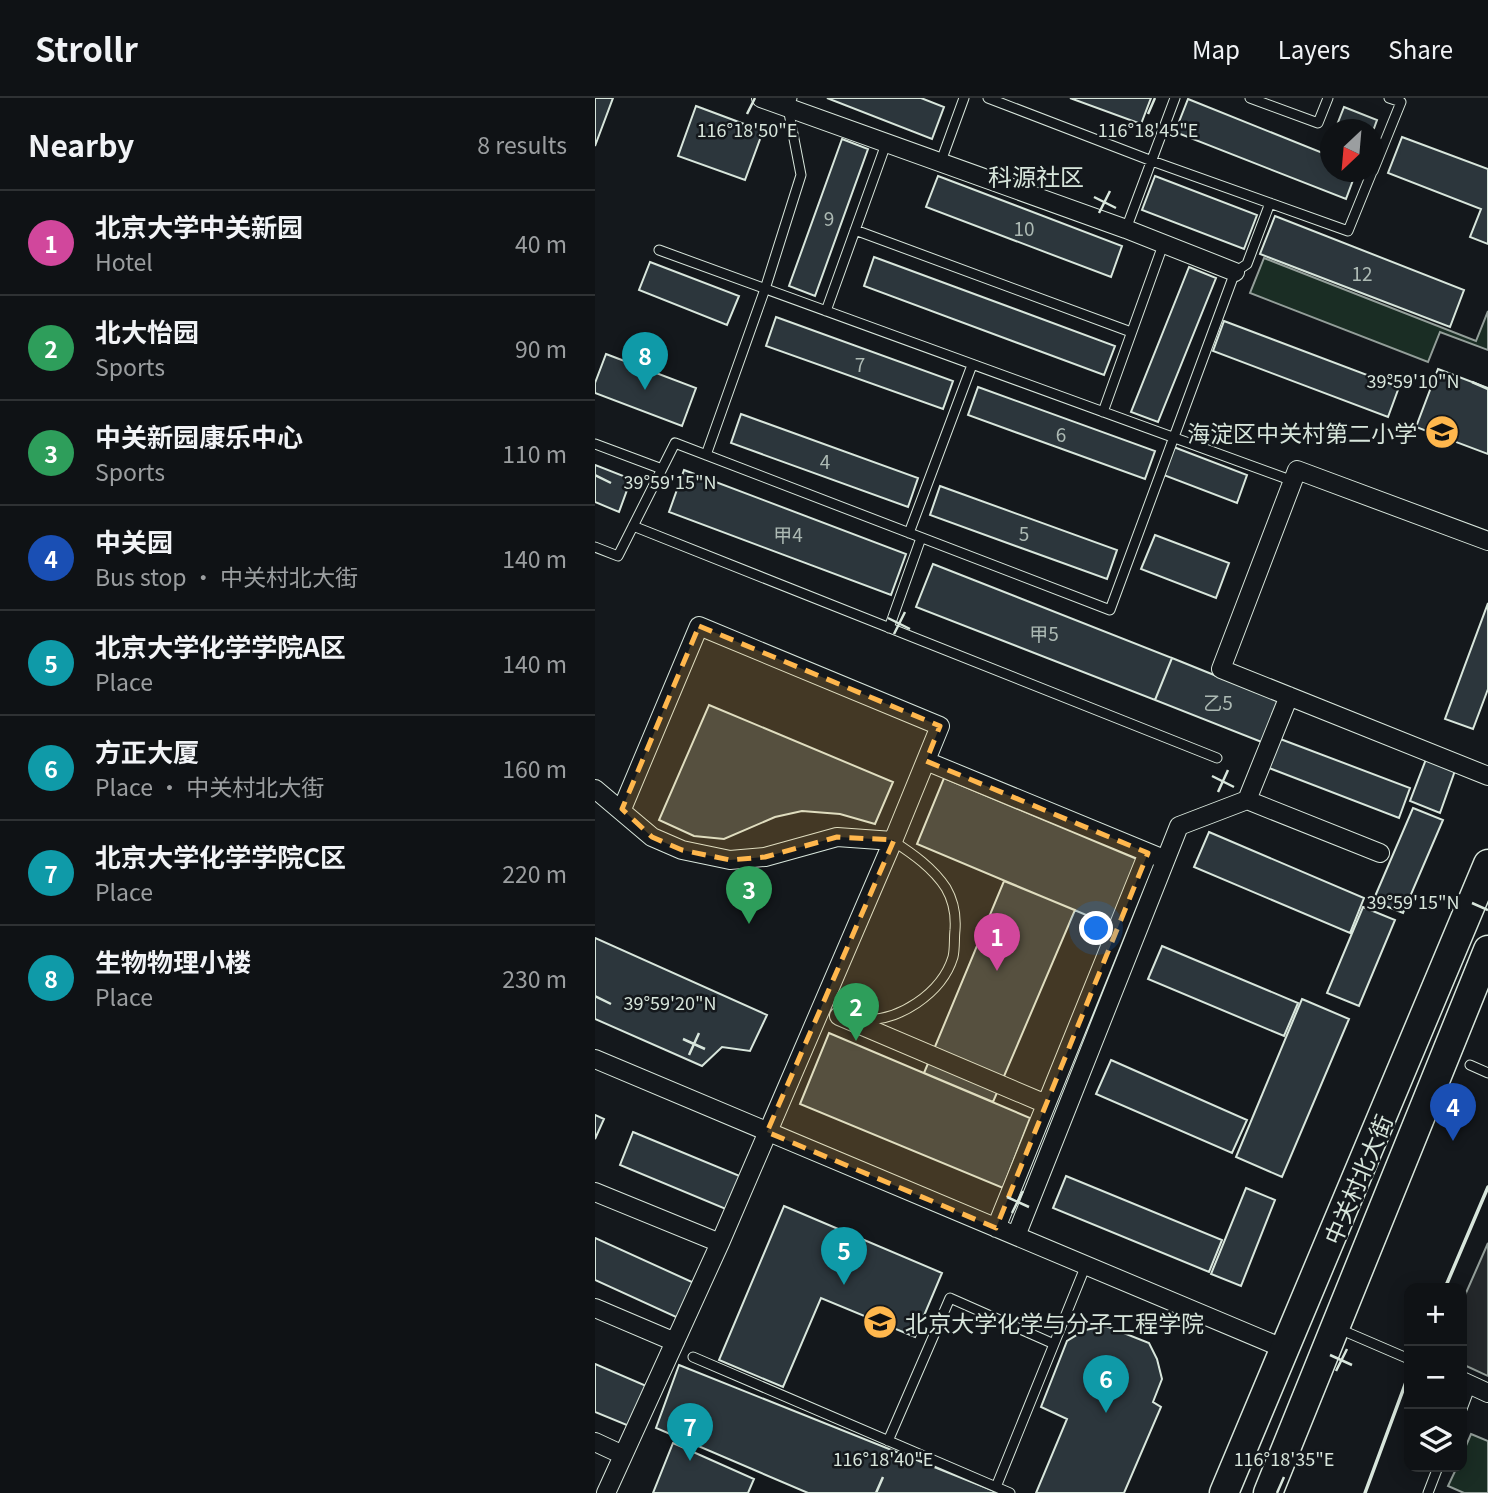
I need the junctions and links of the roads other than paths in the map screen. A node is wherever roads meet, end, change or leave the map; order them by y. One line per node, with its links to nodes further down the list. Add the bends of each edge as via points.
1 (761, 98): 8 (street)
2 (964, 98): 12 (lane)
3 (988, 98): 11 (lane)
4 (1175, 98): 11 (lane)
5 (1250, 98): 6 (lane, via 1318,123)
6 (1328, 98)
7 (1389, 98): 10 (lane, via 1401,103)
8 (790, 103): 9 (street); 20 (lane, via 801,175)
9 (886, 144): 12 (street); 16 (lane)
10 (1383, 145)
11 (1152, 161): 14 (lane); 15 (lane)
12 (940, 164): 15 (street)
13 (1368, 182): 14 (lane, via 1348,231)
14 (1270, 203): 19 (lane, via 1247,264)
15 (1126, 229): 17 (street)
16 (855, 230): 21 (lane); 22 (lane)
17 (1163, 245): 19 (street); 22 (lane)
18 (659, 250): 20 (lane)
19 (1235, 272): 25 (lane)
20 (765, 289): 21 (lane); 27 (lane)
21 (826, 312): 23 (lane)
22 (1131, 332): 24 (lane)
23 (972, 365): 24 (lane); 31 (lane)
24 (1103, 412): 25 (lane)
25 (1173, 438): 29 (lane); 32 (lane, via 1109,610)
26 (595, 444): 28 (lane)
27 (706, 455): 28 (lane, via 675,443); 31 (lane)
28 (662, 469): 30 (lane)
29 (1293, 481): 33 (street, via 1297,470); 36 (street, via 1221,669)
30 (633, 526): 34 (lane, via 618,556); 35 (lane)
31 (909, 533): 32 (lane)
32 (921, 538): 35 (lane)
33 (1488, 541)
34 (595, 547)
35 (889, 628): 37 (lane)
36 (1289, 696): 39 (street); 41 (street)
37 (1217, 758)
38 (926, 761): 42 (street, via 940,726 699,626); 43 (street); 44 (street)
39 (1488, 776)
40 (595, 789): 42 (street)
41 (1247, 800): 45 (street); 46 (street, via 1179,826)
42 (622, 809): 43 (street, via 652,836 682,850 730,860 765,857 837,837)
43 (893, 841): 49 (street); 50 (lane, via 928,867 947,890 955,917 953,957 938,985 917,1003 893,1015 867,1020)
44 (1148, 852): 46 (street); 54 (street)
45 (1380, 853)
46 (1166, 860): 58 (street)
47 (1488, 864): 65 (main road, 中关村北大街)
48 (1488, 950): 62 (main road, 中关村北大街)
49 (822, 1009): 50 (lane); 55 (street)
50 (839, 1016): 54 (street)
51 (595, 1059): 55 (street)
52 (1469, 1065): 53 (lane)
53 (1488, 1073)
54 (1046, 1104): 57 (street)
55 (767, 1132): 57 (street); 59 (street)
56 (595, 1192): 59 (street)
57 (996, 1227): 58 (street)
58 (1016, 1236): 60 (street)
59 (720, 1243): 63 (street)
60 (1086, 1265): 64 (lane); 65 (street)
61 (595, 1308): 63 (street)
62 (1337, 1328): 67 (lane); 76 (main road, 中关村北大街)
63 (675, 1342): 70 (street)
64 (1054, 1344): 68 (lane, via 950,1298); 72 (lane)
65 (1285, 1349): 75 (main road, 中关村北大街)
66 (693, 1357): 68 (lane)
67 (1404, 1357)
68 (888, 1441): 72 (lane)
69 (595, 1442): 70 (street)
70 (623, 1455): 73 (street)
71 (1436, 1472): 77 (lane)
72 (996, 1487): 74 (lane)
73 (607, 1493)
74 (1010, 1493)
75 (1224, 1493)
76 (1268, 1493)
77 (1428, 1493)

